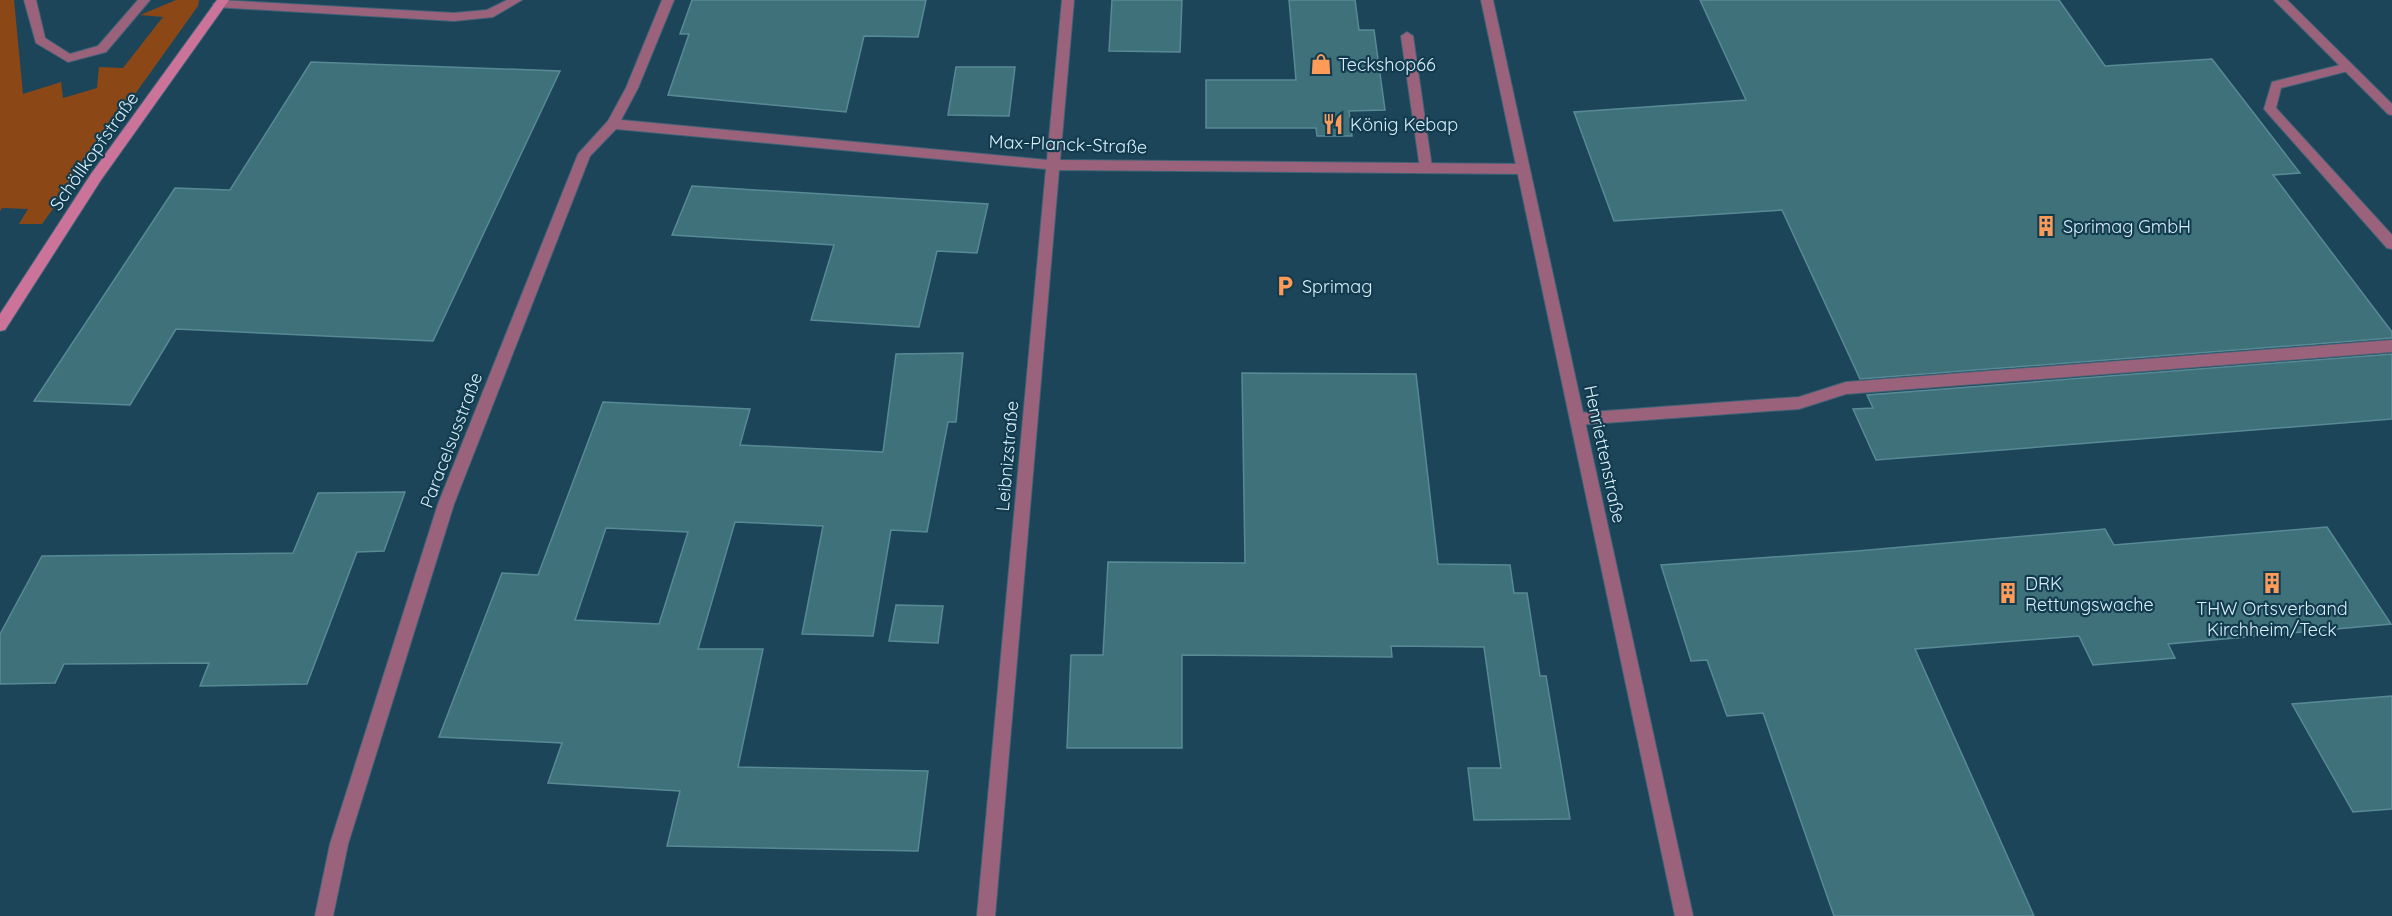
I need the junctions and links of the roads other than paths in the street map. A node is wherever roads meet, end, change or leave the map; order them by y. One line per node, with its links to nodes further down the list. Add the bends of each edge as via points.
1 (30, 0): 2 (street, via 40,40 68,58 102,49)
2 (144, 0)
3 (516, 0): 8 (street, via 489,14 454,17)
4 (668, 0): 12 (street, Paracelsusstraße)
5 (1068, 0): 13 (street, Leibnizstraße)
6 (1487, 0): 15 (street, Henriettenstraße)
7 (2280, 0): 10 (street)
8 (221, 2): 17 (main road, Schöllkopfstraße, via 96,177)
9 (1407, 36): 14 (street)
10 (2348, 68): 11 (street); 16 (street, via 2276,85 2270,109)
11 (2392, 111)
12 (613, 124): 13 (street, Max-Planck-Straße); 20 (street, Paracelsusstraße, via 584,154 446,504 339,844)
13 (1052, 165): 14 (street, Max-Planck-Straße); 21 (street, Leibnizstraße)
14 (1426, 168): 15 (street, Max-Planck-Straße)
15 (1523, 169): 19 (street, Henriettenstraße)
16 (2392, 244)
17 (0, 326)
18 (2392, 346): 19 (street, via 1846,388 1799,403)
19 (1577, 418): 22 (street, Henriettenstraße)
20 (324, 916)
21 (986, 916)
22 (1684, 916)

